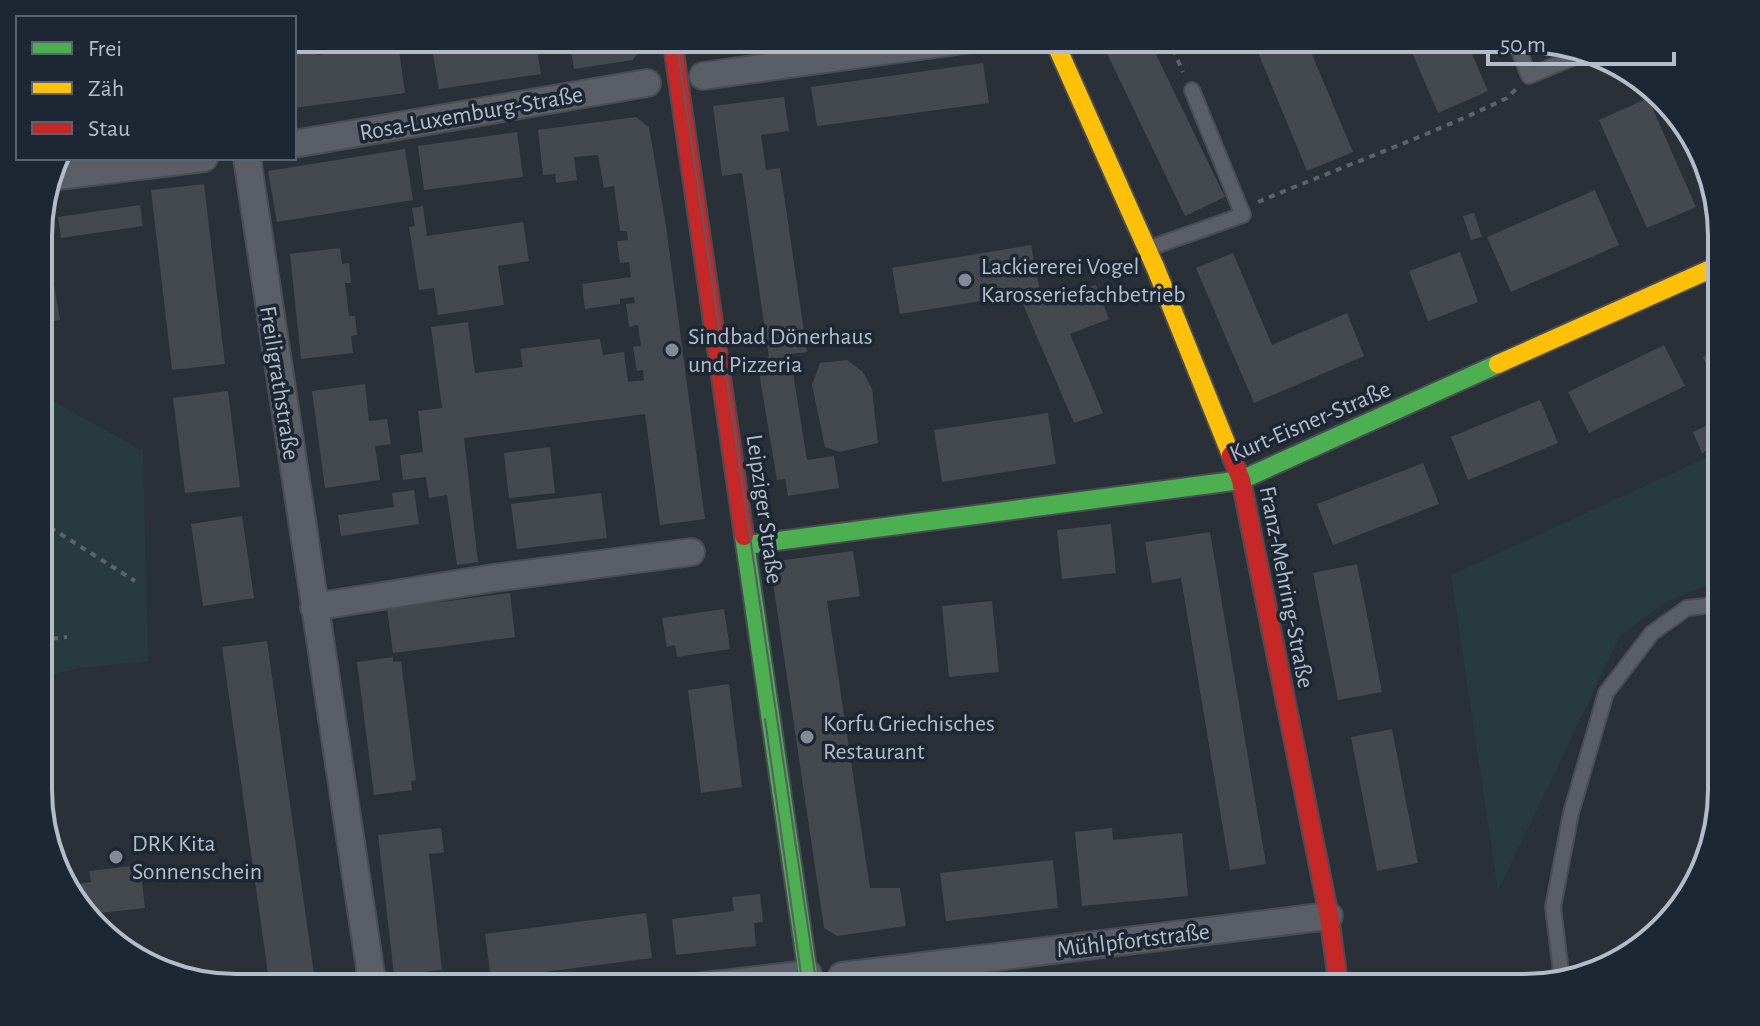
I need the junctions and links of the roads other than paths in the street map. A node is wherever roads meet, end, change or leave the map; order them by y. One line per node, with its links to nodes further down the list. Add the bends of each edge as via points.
1 (674, 52): 16 (street, Leipziger Straße)
2 (877, 52): 6 (street)
3 (1059, 52): 13 (street, Franz-Mehring-Straße)
4 (1520, 52): 5 (lane, via 1529,76)
5 (1572, 58)
6 (703, 76)
7 (647, 83): 9 (street, Rosa-Luxemburg-Straße)
8 (1192, 90): 13 (lane, via 1243,215)
9 (296, 144)
10 (188, 160): 12 (street)
11 (247, 160): 19 (street, Freiligrathstraße)
12 (63, 175)
13 (1147, 249): 15 (street, Franz-Mehring-Straße)
14 (1708, 270): 15 (street, Kurt-Eisner-Straße)
15 (1241, 480): 16 (street, Kurt-Eisner-Straße); 20 (street, Franz-Mehring-Straße)
16 (747, 545): 23 (street, Leipziger Straße)
17 (691, 552): 19 (street)
18 (1708, 606): 21 (lane, via 1687,608 1652,633 1606,693 1571,813 1553,907)
19 (314, 607): 22 (street, Freiligrathstraße)
20 (1329, 916): 24 (street, Mühlpfortstraße); 25 (street, Franz-Mehring-Straße)
21 (1561, 970)
22 (371, 974)
23 (808, 974)
24 (858, 974)
25 (1337, 974)

